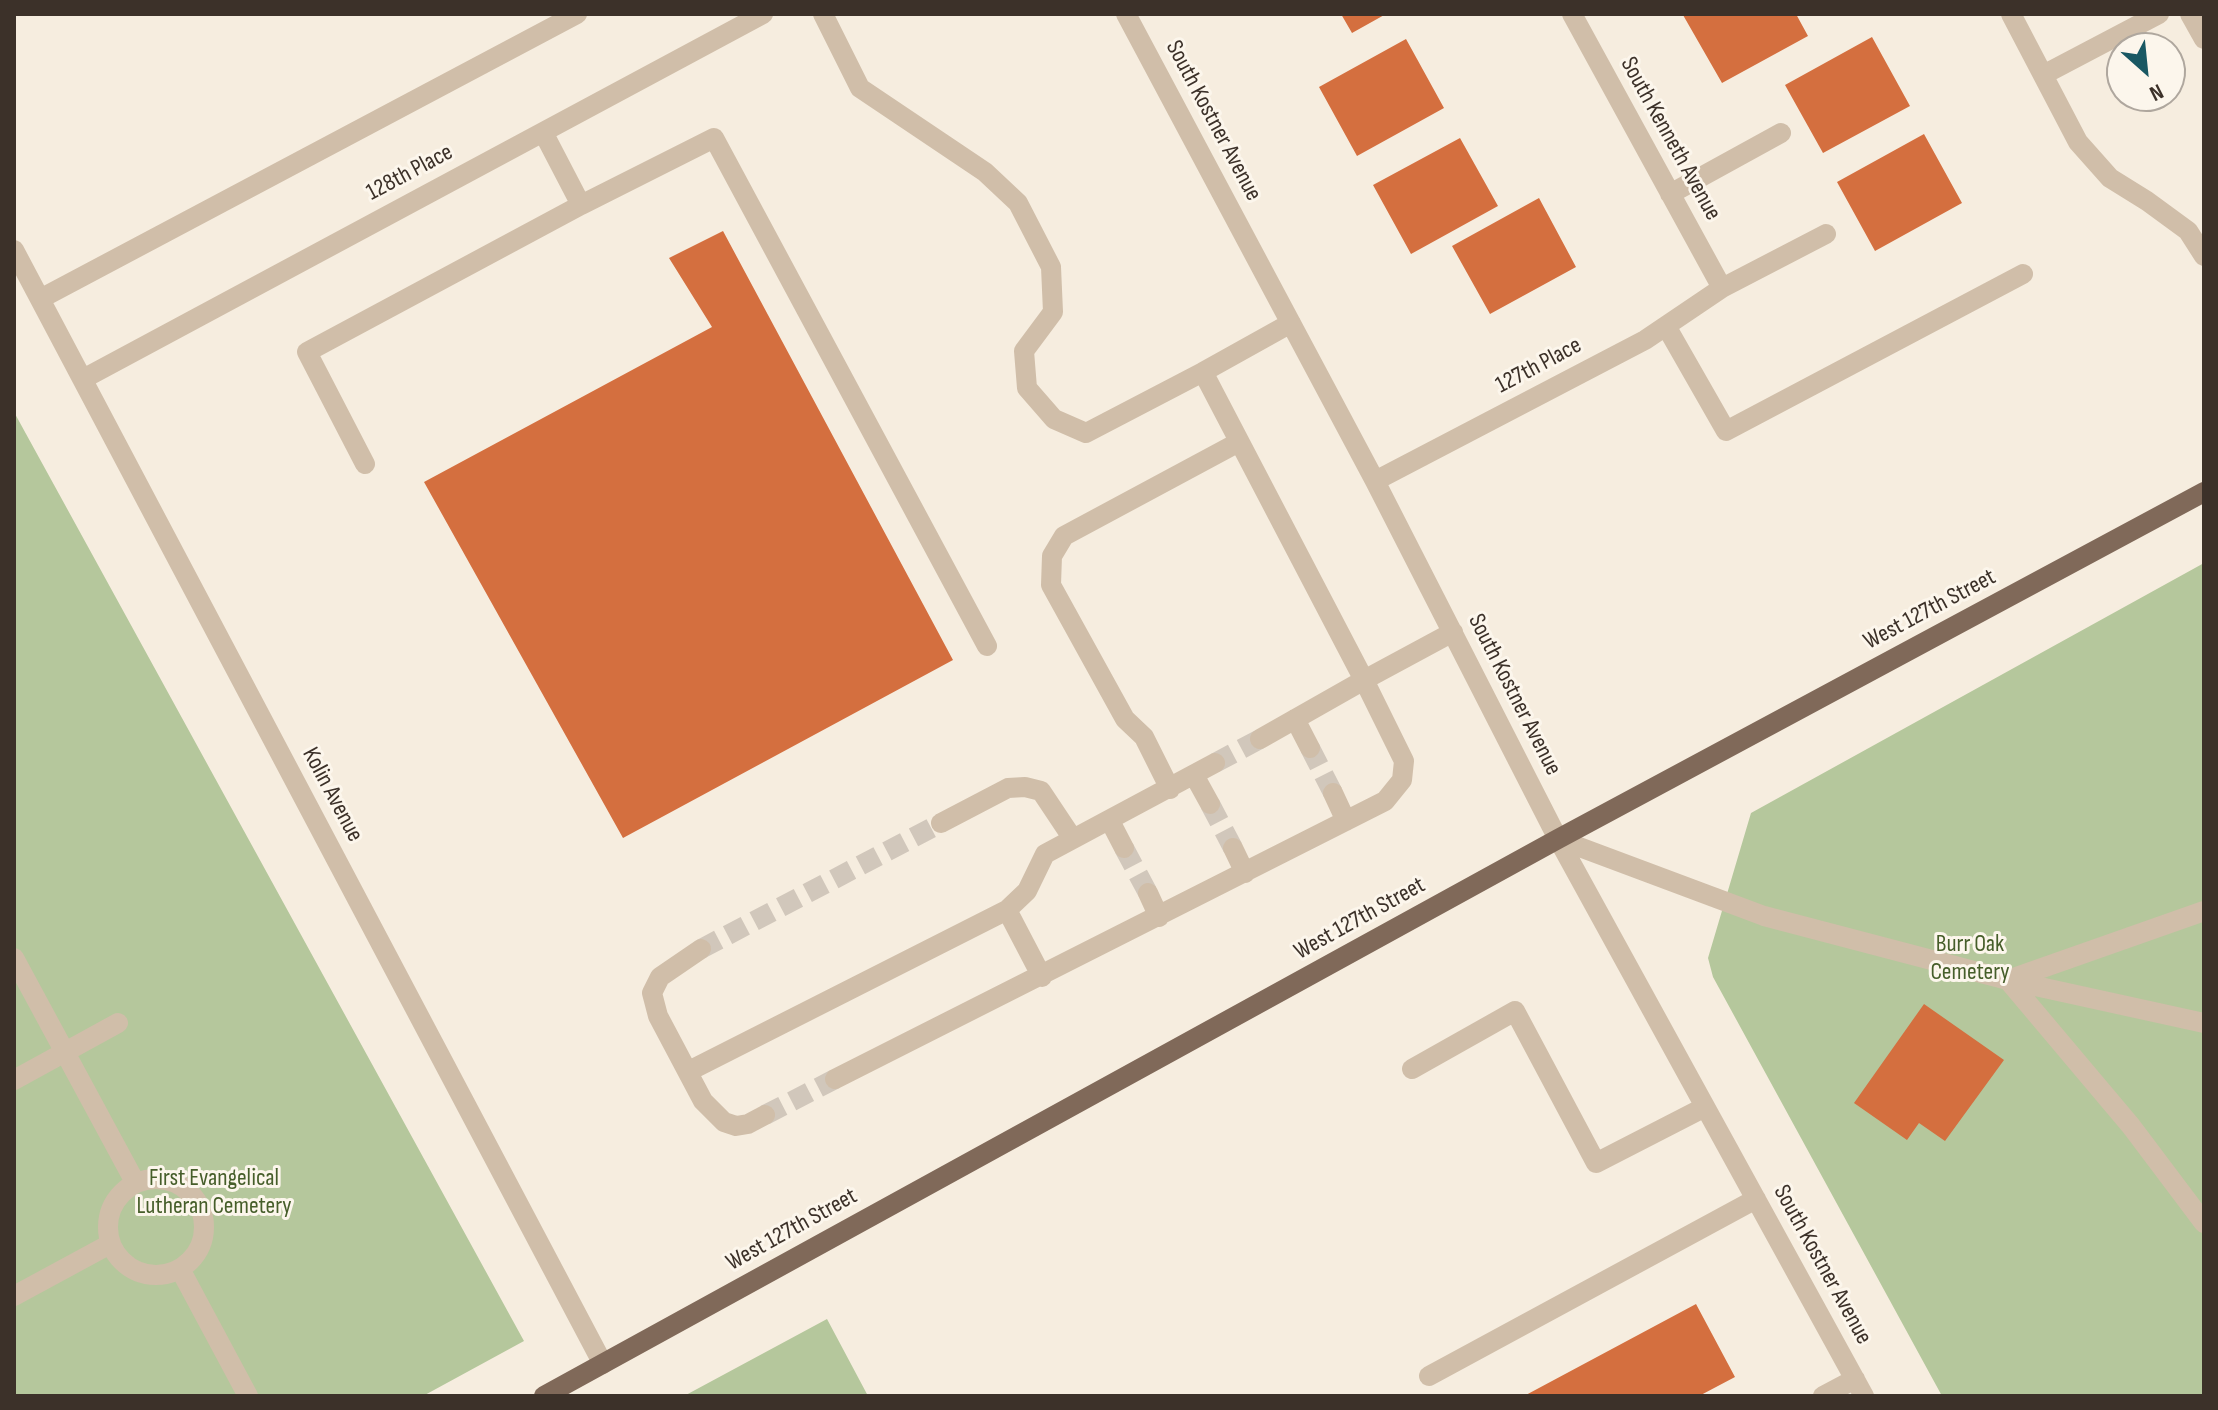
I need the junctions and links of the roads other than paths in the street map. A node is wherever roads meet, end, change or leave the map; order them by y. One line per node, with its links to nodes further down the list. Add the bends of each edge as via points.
1 (577, 14): 20 (street)
2 (763, 14): 11 (street, 128th Place)
3 (823, 14): 23 (street, via 860,88 985,172 1018,203 1051,267 1053,312 1024,351 1027,388 1054,419 1086,433)
4 (1126, 14): 21 (street, South Kostner Avenue)
5 (1572, 14): 13 (street, South Kenneth Avenue)
6 (2011, 14): 10 (street)
7 (2159, 14): 10 (street)
8 (2190, 14): 9 (street)
9 (2204, 39)
10 (2043, 75): 17 (street, via 2078,142 2110,178 2188,231)
11 (543, 132): 14 (street); 24 (street, 128th Place)
12 (1781, 133): 13 (street)
13 (1670, 194): 19 (street, South Kenneth Avenue)
14 (581, 205): 26 (street, via 307,352); 30 (street, via 714,138)
15 (1826, 234): 19 (street, 127th Place)
16 (14, 250): 20 (street, Kolin Avenue)
17 (2204, 256)
18 (2023, 274): 22 (street, via 1726,431)
19 (1722, 288): 22 (street, 127th Place)
20 (40, 299): 24 (street, Kolin Avenue)
21 (1291, 323): 23 (street); 27 (street, South Kostner Avenue)
22 (1666, 326): 27 (street, 127th Place)
23 (1203, 372): 25 (street)
24 (83, 379): 71 (street, Kolin Avenue)
25 (1239, 442): 31 (street); 37 (street, via 1064,536 1052,556 1051,585)
26 (365, 464)
27 (1375, 481): 29 (street, South Kostner Avenue)
28 (2204, 492): 44 (main road, West 127th Street)
29 (1453, 632): 31 (street); 44 (street, South Kostner Avenue)
30 (987, 646)
31 (1364, 680): 32 (street); 41 (street, via 1404,761 1402,780 1385,801)
32 (1295, 719): 33 (street); 34 (street)
33 (1260, 739)
34 (1310, 748)
35 (1215, 763): 36 (street)
36 (1194, 775): 37 (street); 39 (street)
37 (1170, 789): 40 (street)
38 (1333, 793): 41 (street)
39 (1210, 804)
40 (1110, 821): 43 (street); 45 (street)
41 (1346, 821): 47 (street)
42 (941, 823): 43 (street, via 1008,788 1025,787 1041,791)
43 (1073, 839): 49 (street, via 1045,854 1027,891)
44 (1558, 839): 55 (street, via 1764,916); 63 (street, South Kostner Avenue); 71 (main road, West 127th Street)
45 (1124, 848)
46 (1233, 848): 47 (street)
47 (1245, 873): 51 (street)
48 (1148, 893): 51 (street)
49 (1007, 910): 54 (street); 60 (street)
50 (2204, 911): 55 (street)
51 (1159, 917): 54 (street)
52 (701, 949): 60 (street, via 660,977 652,993 658,1016)
53 (14, 958): 58 (street)
54 (1042, 977): 61 (street)
55 (2008, 980): 57 (street); 67 (street, via 2131,1126)
56 (118, 1023): 58 (street)
57 (2204, 1023)
58 (65, 1052): 62 (street); 65 (street)
59 (1412, 1069): 63 (street, via 1515,1011 1596,1163)
60 (689, 1071): 64 (street, via 703,1101 724,1122 748,1124)
61 (835, 1079)
62 (14, 1080)
63 (1705, 1107): 66 (street, South Kostner Avenue)
64 (765, 1115)
65 (135, 1182): 68 (street, via 115,1201 109,1216); 69 (street, via 159,1178 181,1185 203,1212 202,1244)
66 (1756, 1199): 72 (street); 73 (street, South Kostner Avenue)
67 (2204, 1223)
68 (110, 1244): 69 (street, via 138,1272 167,1274); 70 (street)
69 (180, 1269): 74 (street)
70 (14, 1296)
71 (603, 1364): 75 (main road, West 127th Street)
72 (1429, 1376)
73 (1860, 1387): 76 (street)
74 (248, 1396)
75 (544, 1396)
76 (1823, 1396)

